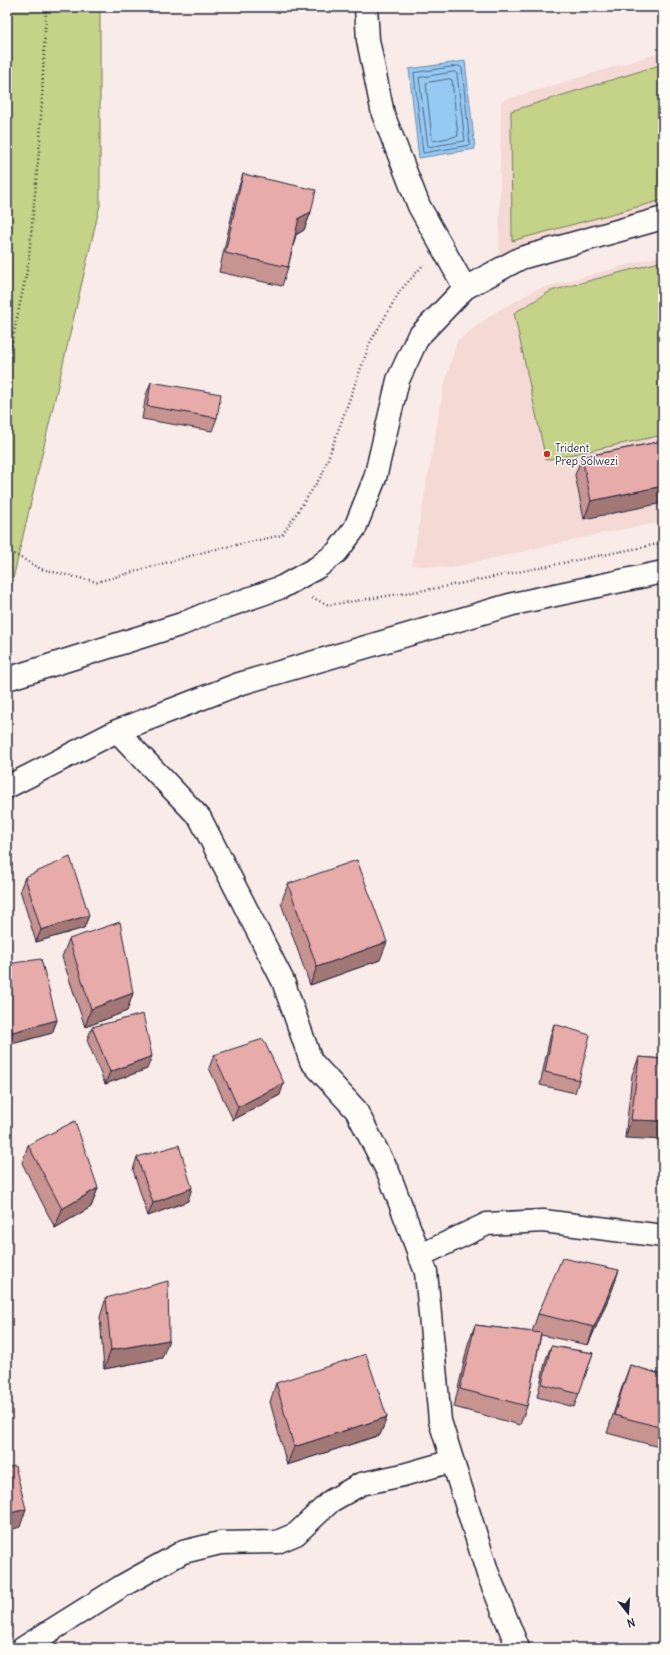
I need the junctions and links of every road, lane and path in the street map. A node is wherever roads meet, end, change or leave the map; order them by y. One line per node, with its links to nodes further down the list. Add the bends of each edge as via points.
1 (46, 7): 6 (path, via 40,141 28,266)
2 (366, 7): 4 (street, via 368,40 383,114 418,206)
3 (663, 218): 5 (street, via 521,258)
4 (444, 250): 5 (street); 8 (path, via 425,262 400,291 370,343 322,475 282,535 208,551 96,582 40,568)
5 (465, 288): 10 (street, via 418,336 398,380 376,478 355,528 337,552 318,567)
6 (7, 365)
7 (663, 543): 10 (path, via 438,588 329,605)
8 (7, 550)
9 (663, 572): 12 (street, via 513,604 239,684)
10 (282, 587): 11 (street, via 182,624)
11 (7, 679)
12 (117, 731): 13 (street); 15 (street, via 200,818 283,981 312,1061 356,1110 389,1174)
13 (7, 787)
14 (663, 1236): 15 (street, via 543,1221 487,1224)
15 (420, 1256): 16 (street, via 426,1272 440,1421)
16 (452, 1461): 17 (street, via 361,1484 331,1501 296,1534 277,1542 220,1543 183,1552 122,1586); 18 (street, via 488,1574)
17 (23, 1648)
18 (518, 1648)

